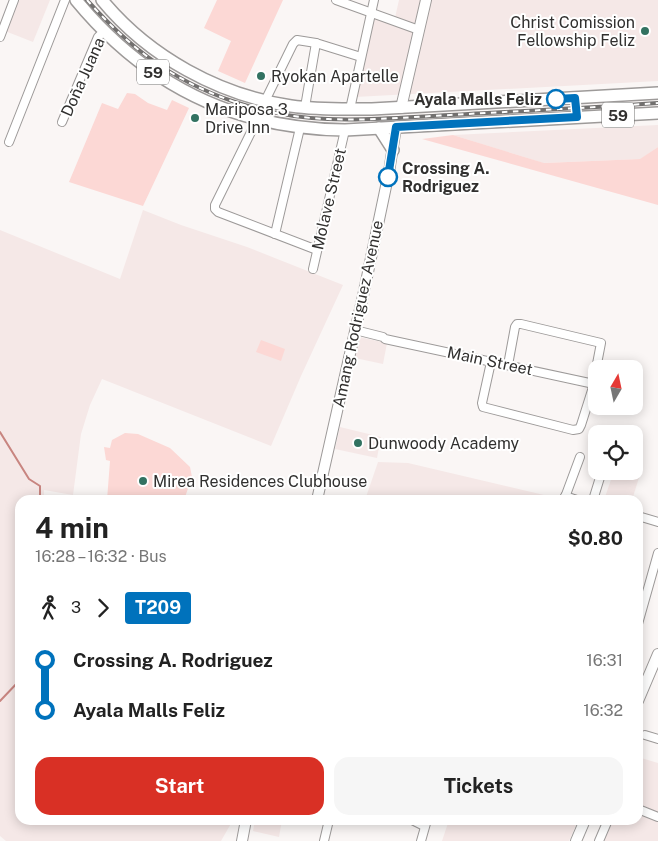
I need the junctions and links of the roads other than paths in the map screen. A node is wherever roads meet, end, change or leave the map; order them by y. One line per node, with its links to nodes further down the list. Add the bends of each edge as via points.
1 (14, 0): 11 (street)
2 (65, 0): 28 (street)
3 (76, 0): 10 (main road, 59)
4 (336, 0): 8 (street)
5 (374, 0): 8 (street)
6 (426, 0): 9 (main road)
7 (107, 2): 16 (main road, 59, via 133,32 177,65)
8 (371, 12): 9 (street); 13 (street)
9 (419, 30): 18 (main road)
10 (104, 31): 22 (main road, 59, via 165,81 214,105); 23 (street, Doña Juana, via 98,38)
11 (0, 37)
12 (316, 43): 13 (street); 16 (street, via 298,40); 17 (street)
13 (361, 57): 19 (street)
14 (658, 93): 15 (main road, 59)
15 (575, 98): 18 (main road, 59); 21 (main road)
16 (260, 99): 17 (main road, 59); 22 (main road)
17 (305, 107): 19 (main road, 59)
18 (401, 108): 19 (main road, 59)
19 (350, 109)
20 (658, 113): 21 (main road, 59)
21 (577, 117): 24 (main road, 59)
22 (252, 118): 25 (main road, 59); 30 (street, via 215,209)
23 (62, 122)
24 (396, 127): 26 (main road, 59); 29 (main road, Amang Rodriguez Avenue)
25 (300, 128): 27 (main road, 59); 30 (street)
26 (379, 128): 27 (main road, 59); 29 (main road)
27 (345, 130): 31 (street, Molave Street)
28 (9, 142)
29 (393, 150): 33 (main road, Amang Rodriguez Avenue)
30 (275, 234): 31 (street)
31 (317, 250): 32 (street, Molave Street)
32 (313, 269)
33 (354, 332): 35 (street, Main Street); 41 (main road, Amang Rodriguez Avenue)
34 (598, 360): 36 (street, via 602,345 599,342 517,324)
35 (491, 362): 36 (street, Main Street); 38 (street, via 482,403 487,409 573,430 579,429)
36 (508, 365): 37 (street, Main Street)
37 (588, 383)
38 (588, 403)
39 (580, 457): 42 (street)
40 (599, 480): 43 (street)
41 (318, 495)
42 (565, 495)
43 (595, 495)
44 (643, 518): 45 (street)
45 (658, 522)
46 (658, 553): 47 (street)
47 (643, 606)
48 (658, 654): 49 (main road)
49 (643, 678)
50 (645, 735): 51 (street)
51 (658, 738)
52 (643, 811): 53 (street)
53 (658, 817)
54 (245, 825): 59 (main road)
55 (328, 825): 60 (street)
56 (425, 825): 61 (street)
57 (583, 825): 62 (main road)
58 (606, 825): 63 (street)
59 (242, 841)
60 (324, 841)
61 (421, 841)
62 (576, 841)
63 (599, 841)

